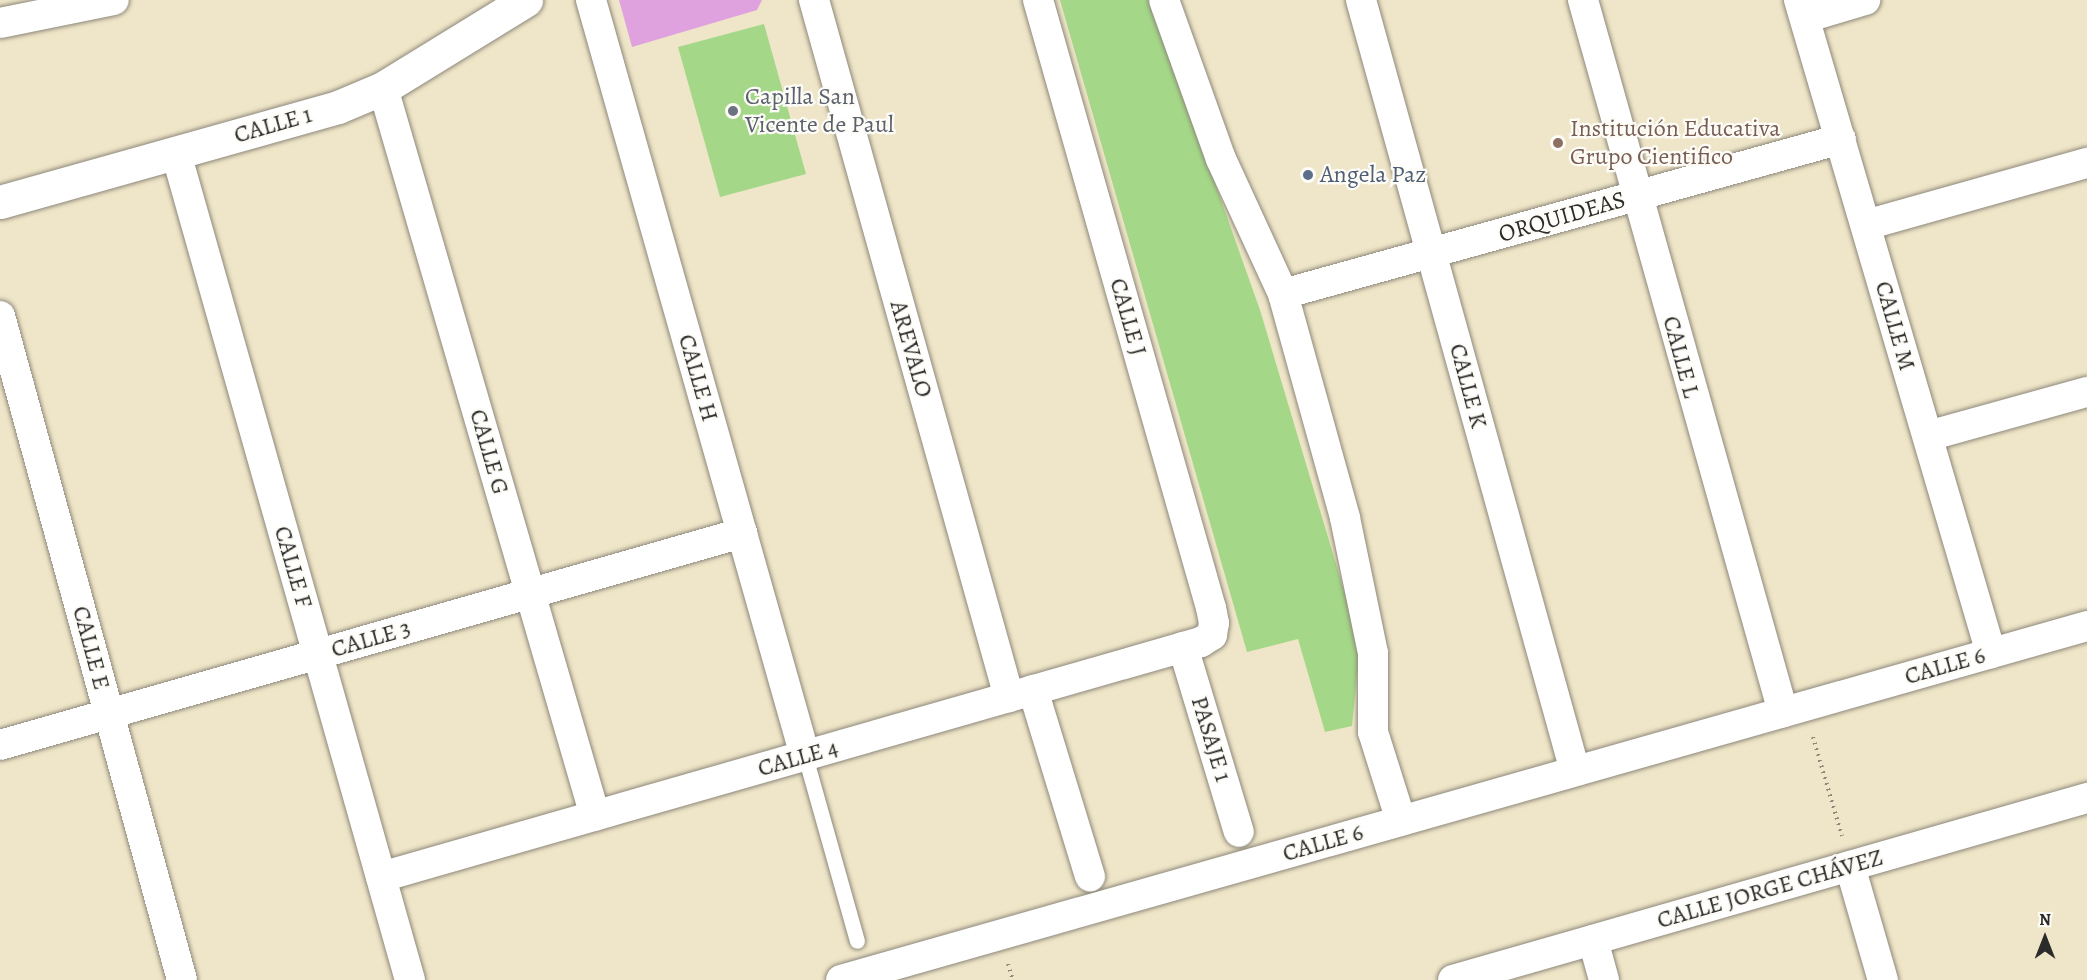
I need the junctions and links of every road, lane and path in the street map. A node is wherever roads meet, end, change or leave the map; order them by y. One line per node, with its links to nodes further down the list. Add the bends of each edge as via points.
1 (114, 0): 11 (street)
2 (526, 0): 12 (street, CALLE 1)
3 (591, 0): 24 (street, CALLE H)
4 (814, 0): 31 (street, AREVALO)
5 (1038, 0): 27 (street, CALLE J, via 1215,623)
6 (1164, 0): 20 (street, via 1221,159)
7 (1361, 0): 19 (street, CALLE K)
8 (1582, 0): 16 (street, CALLE L)
9 (1865, 0): 10 (street)
10 (1802, 9): 13 (street, CALLE M)
11 (0, 23)
12 (383, 88): 14 (street, CALLE 1, via 338,106); 25 (street, CALLE G)
13 (1841, 139): 16 (street, ORQUIDEAS); 18 (street, CALLE M)
14 (176, 153): 17 (street, CALLE 1); 30 (street, CALLE F)
15 (2087, 163): 18 (street)
16 (1637, 196): 19 (street, ORQUIDEAS); 32 (street, CALLE L)
17 (0, 202)
18 (1866, 225): 23 (street, CALLE M)
19 (1431, 254): 20 (street, ORQUIDEAS); 36 (street, CALLE K)
20 (1283, 294): 39 (street, via 1345,518 1373,653 1373,732)
21 (0, 316): 33 (street, CALLE E)
22 (2087, 392): 23 (street)
23 (1928, 436): 29 (street, CALLE M)
24 (742, 533): 25 (street, CALLE 3); 35 (street, CALLE H)
25 (530, 594): 30 (street, CALLE 3); 38 (street, CALLE G)
26 (2087, 626): 29 (street, CALLE 6)
27 (1212, 635): 28 (street, CALLE 4)
28 (1183, 647): 31 (street, CALLE 4); 40 (street, PASAJE 1)
29 (1991, 653): 32 (street, CALLE 6)
30 (318, 655): 33 (street, CALLE 3); 43 (street, CALLE F)
31 (1021, 694): 35 (street, CALLE 4); 42 (street, AREVALO)
32 (1793, 709): 36 (street, CALLE 6); 41 (path)
33 (109, 714): 34 (street, CALLE 3); 46 (street, CALLE E)
34 (0, 745)
35 (805, 756): 38 (street, CALLE 4); 45 (lane)
36 (1575, 771): 39 (street, CALLE 6)
37 (2087, 798): 41 (street, CALLE JORGE CHÁVEZ)
38 (595, 816): 43 (street, CALLE 4)
39 (1401, 821): 48 (street, CALLE 6)
40 (1239, 832)
41 (1850, 866): 44 (street, CALLE JORGE CHÁVEZ); 51 (street)
42 (1090, 876)
43 (381, 878): 47 (street, CALLE F)
44 (1593, 940): 49 (street, CALLE JORGE CHÁVEZ); 50 (street)
45 (857, 941)
46 (182, 980)
47 (410, 980)
48 (841, 980)
49 (1453, 980)
50 (1604, 980)
51 (1883, 980)

